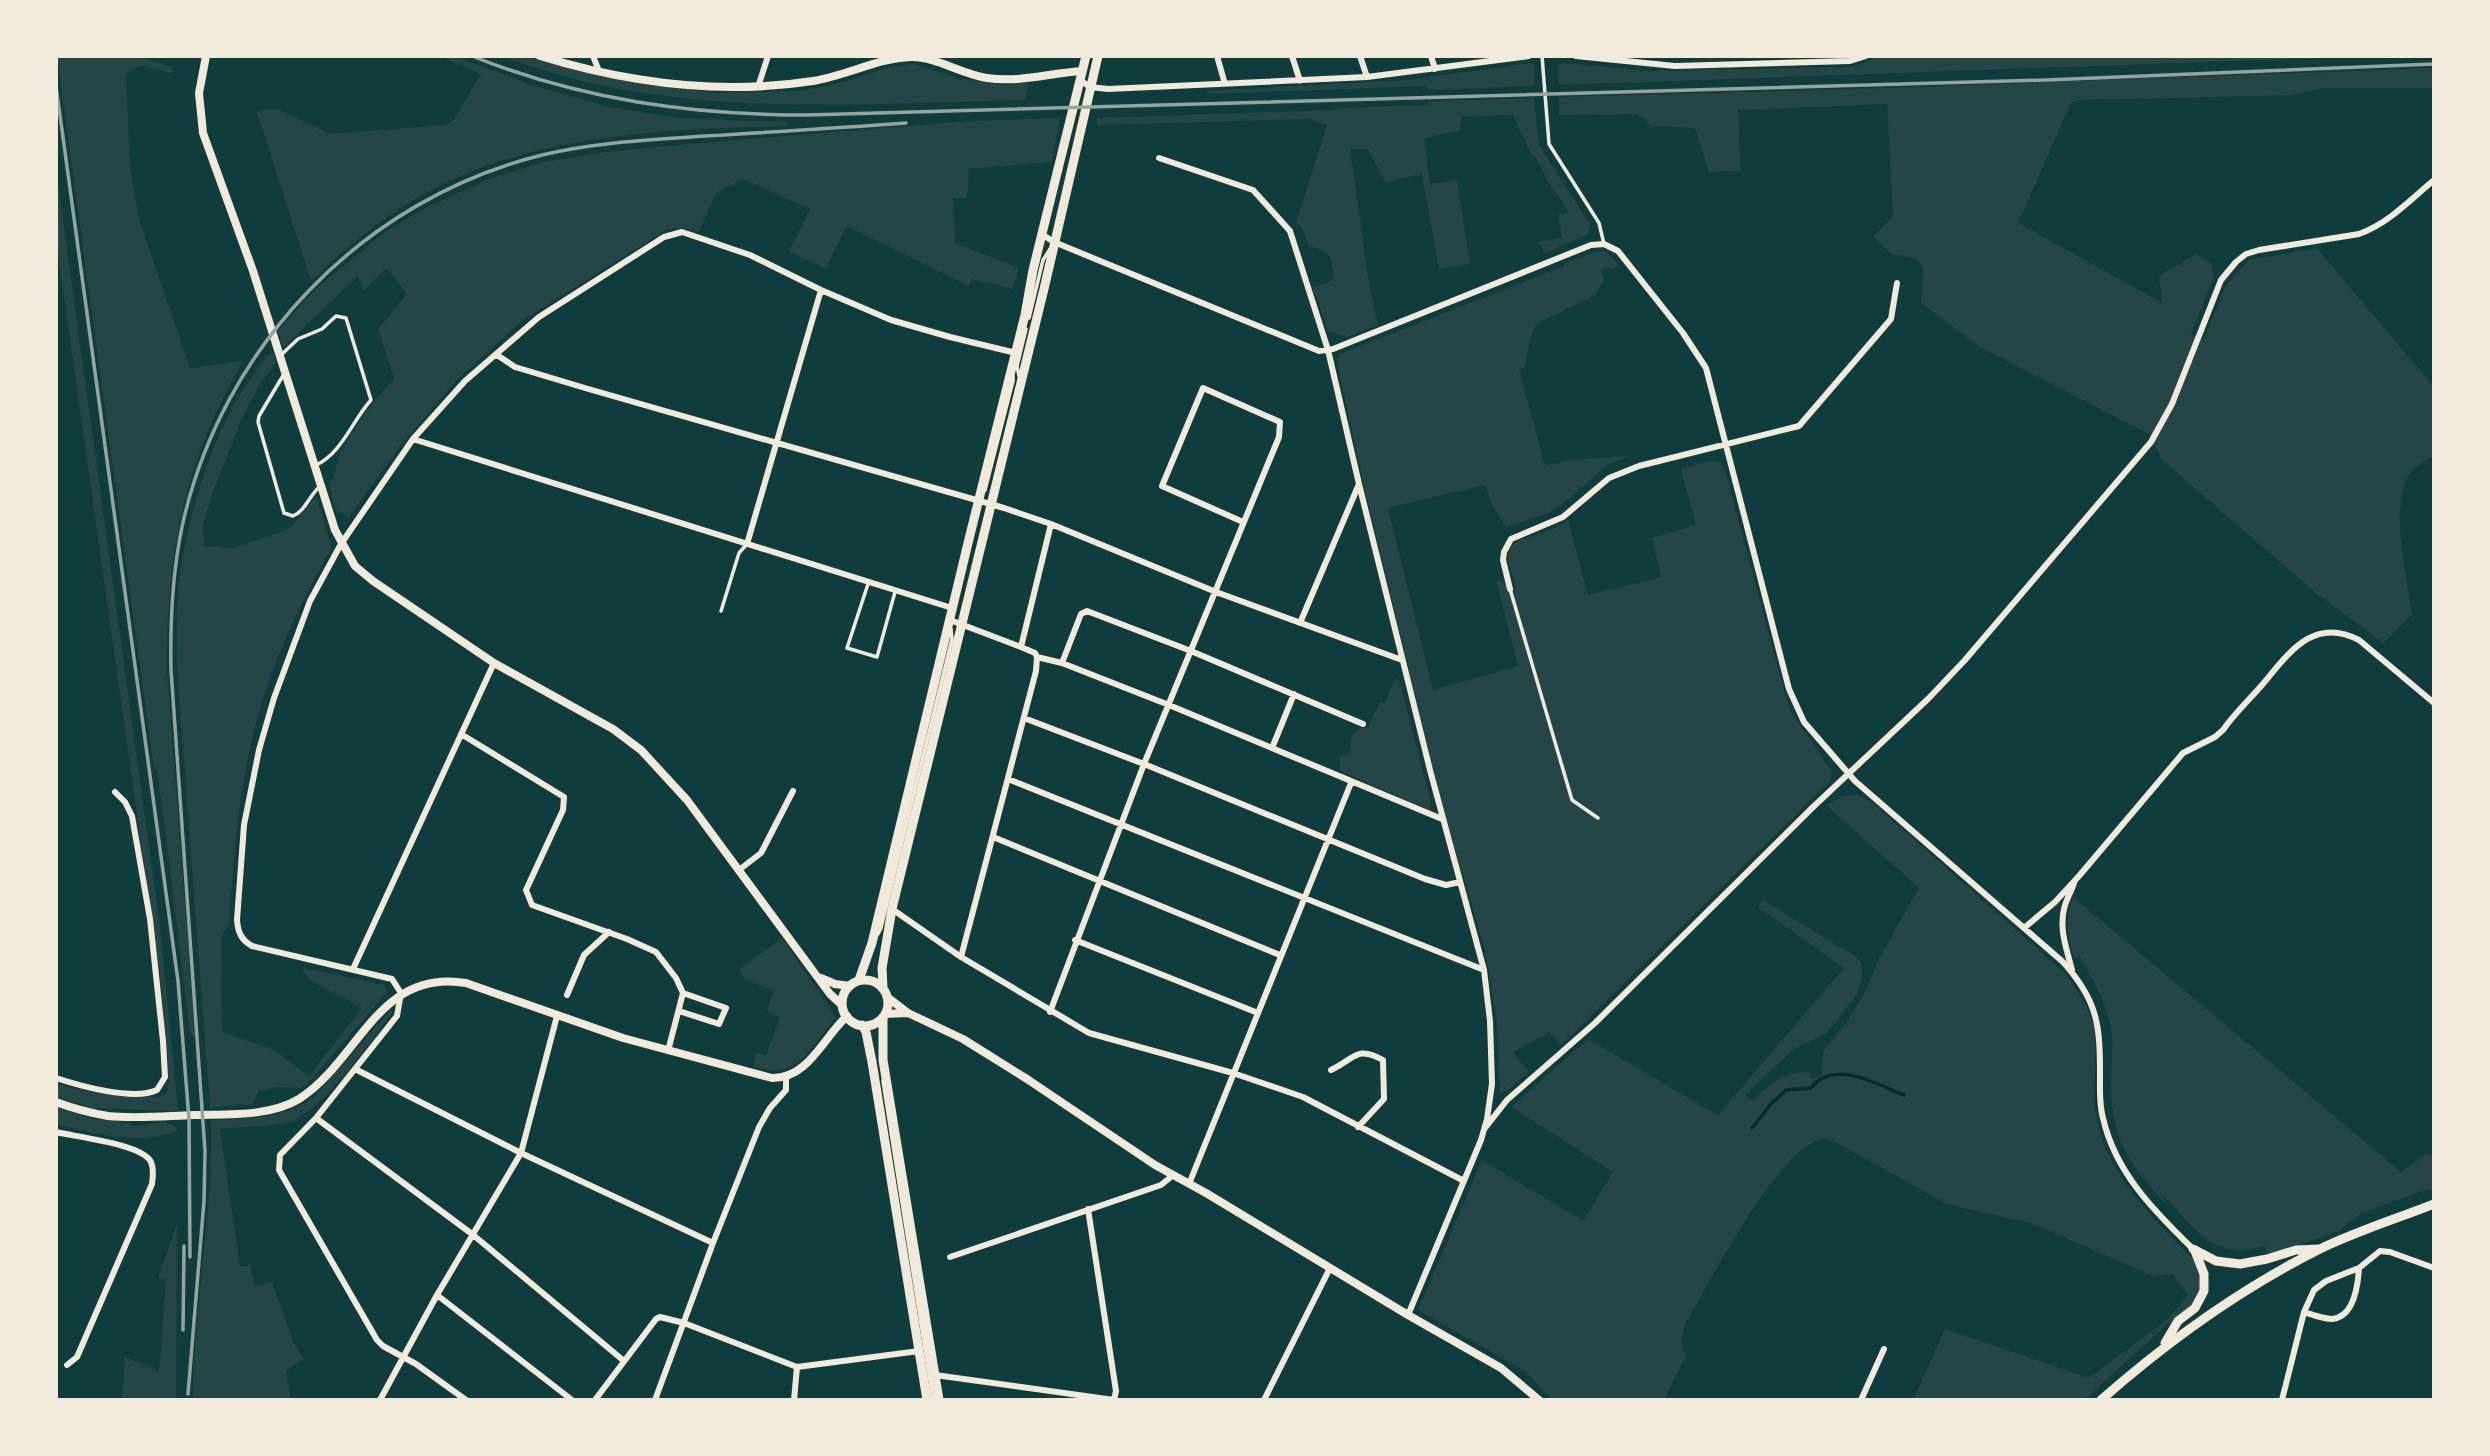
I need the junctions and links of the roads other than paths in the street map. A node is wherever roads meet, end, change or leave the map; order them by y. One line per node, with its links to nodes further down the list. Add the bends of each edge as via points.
1 (206, 56): 34 (street, via 199,93 204,133)
2 (540, 56): 17 (street)
3 (593, 56): 17 (street)
4 (768, 56): 22 (street)
5 (917, 56): 19 (street, via 966,74 999,79); 22 (street, via 824,79)
6 (1086, 56): 19 (main road)
7 (1098, 56): 23 (main road)
8 (1217, 56): 21 (street)
9 (1292, 56): 20 (street)
10 (1360, 56): 18 (street)
11 (1431, 56): 16 (street)
12 (1529, 56): 16 (street)
13 (1542, 56): 28 (lane, via 1549,144 1599,223)
14 (1576, 56): 15 (street, via 1675,66 1850,61)
15 (1866, 56)
16 (1435, 69): 18 (street)
17 (599, 71): 22 (street, via 681,84)
18 (1367, 78): 20 (street)
19 (1080, 80): 23 (street); 26 (main road)
20 (1300, 81): 21 (street)
21 (1224, 84): 23 (street)
22 (758, 87)
23 (1090, 87): 27 (main road)
24 (1159, 158): 31 (street, via 1253,190 1290,231)
25 (2434, 180): 71 (street, via 2373,229 2259,250 2246,254 2227,271 2172,404 2151,442 1965,660)
26 (1043, 235): 27 (street); 32 (main road)
27 (1054, 242): 31 (street, via 1312,350); 43 (main road)
28 (1604, 244): 31 (street, via 1570,252); 38 (street, via 1622,254 1700,357)
29 (1897, 283): 38 (street, via 1891,318 1799,426)
30 (821, 290): 32 (street, via 891,320); 33 (street, via 750,255 675,232 539,317); 37 (street)
31 (1328, 350): 40 (street)
32 (1016, 353): 42 (main road)
33 (497, 355): 36 (street, via 464,382); 37 (street, via 515,367)
34 (280, 356): 35 (street); 39 (lane, via 336,316 346,318 371,400 333,455)
35 (285, 373): 39 (street); 41 (lane, via 257,422 284,513 298,515)
36 (413, 439): 46 (street); 47 (street)
37 (776, 443): 42 (street); 47 (street)
38 (1726, 444): 50 (street, via 1622,471 1563,517 1511,539 1503,560); 71 (street, via 1796,708)
39 (314, 466): 41 (street)
40 (1359, 484): 55 (street); 60 (street)
41 (320, 486): 46 (street)
42 (978, 501): 43 (street); 52 (main road)
43 (990, 504): 45 (street); 56 (main road)
44 (1243, 522): 44 (street, via 1162,486 1203,388 1280,422 1279,437); 51 (street)
45 (1051, 524): 51 (street); 57 (street)
46 (341, 544): 61 (street, via 364,574); 92 (street, via 310,601 259,750 244,825 237,920 240,936 251,946)
47 (747, 544): 48 (street); 53 (lane, via 739,554)
48 (869, 581): 49 (street); 49 (lane, via 846,648 877,657)
49 (896, 589): 52 (street)
50 (1510, 589): 76 (lane, via 1572,800)
51 (1216, 592): 55 (street); 58 (street)
52 (952, 608): 54 (main road)
53 (721, 611)
54 (950, 620): 56 (street); 96 (main road)
55 (1300, 623): 60 (street)
56 (962, 625): 57 (street); 86 (main road)
57 (1021, 647): 59 (street)
58 (1191, 651): 62 (street, via 1087,611 1081,614); 63 (street); 65 (street)
59 (1037, 657): 62 (street); 66 (street)
60 (1402, 660): 77 (street)
61 (494, 663): 68 (street); 81 (street, via 642,750 687,800)
62 (1062, 663): 65 (street)
63 (1294, 694): 67 (street); 69 (street)
64 (2434, 703): 83 (street, via 2359,640 2326,631 2310,636 2292,650 2223,730 2183,753)
65 (1169, 705): 69 (street); 70 (street)
66 (1024, 718): 70 (street); 72 (street)
67 (1363, 724)
68 (461, 734): 88 (street, via 564,797 563,810 526,890 532,905); 92 (street)
69 (1272, 748): 73 (street)
70 (1144, 764): 78 (street); 80 (street)
71 (1849, 773): 87 (street); 119 (street, via 1595,1023)
72 (1008, 779): 78 (street); 79 (street)
73 (1351, 783): 77 (street); 80 (street)
74 (793, 791): 81 (street, via 761,853)
75 (115, 792): 117 (street, via 132,816 141,868 158,988 164,1077 157,1090 146,1093 86,1088)
76 (1598, 818)
77 (1442, 819): 84 (street)
78 (1122, 823): 82 (street); 85 (street)
79 (993, 837): 82 (street); 91 (street)
80 (1329, 839): 84 (street, via 1426,879 1446,885); 85 (street)
81 (739, 870): 95 (street)
82 (1099, 880): 89 (street); 90 (street)
83 (2075, 881): 87 (street); 94 (street, via 2063,922)
84 (1460, 883): 93 (street)
85 (1304, 896): 90 (street); 93 (street)
86 (892, 909): 91 (street); 100 (main road, via 882,968)
87 (2024, 928): 94 (street)
88 (609, 932): 99 (street, via 656,952); 101 (street, via 584,955)
89 (1076, 940): 104 (street); 106 (street)
90 (1280, 955): 106 (street)
91 (961, 957): 104 (street)
92 (353, 969): 98 (street, via 392,979)
93 (1484, 970): 118 (street, via 1490,1021)
94 (2073, 973): 133 (street, via 2087,995 2100,1035 2101,1105 2109,1140 2137,1189)
95 (818, 977): 97 (street); 102 (street)
96 (859, 981): 97 (main road); 100 (main road, via 876,983)
97 (850, 986): 102 (main road)
98 (401, 993): 107 (street, via 456,981); 112 (street, via 397,1016); 120 (street, via 307,1093 287,1105 243,1113 129,1117 91,1113)
99 (682, 993): 103 (street); 103 (street, via 726,1008 719,1024)
100 (885, 993): 105 (street); 109 (main road)
101 (567, 995)
102 (842, 1005): 108 (main road)
103 (679, 1011): 111 (street)
104 (1050, 1012): 115 (street, via 1089,1033)
105 (908, 1013): 109 (street); 126 (street, via 963,1039)
106 (1258, 1013): 115 (street)
107 (557, 1016): 111 (street); 125 (street)
108 (847, 1016): 110 (main road); 116 (street, via 801,1070)
109 (884, 1016): 110 (main road); 114 (main road, via 881,1045)
110 (862, 1025): 145 (main road, via 873,1062)
111 (668, 1051): 116 (street, via 756,1075)
112 (355, 1069): 121 (street); 125 (street)
113 (1331, 1070): 122 (street, via 1356,1053 1369,1052 1382,1060 1384,1099)
114 (885, 1071): 150 (main road); 158 (lane, via 882,1082)
115 (1233, 1073): 122 (street, via 1303,1097); 128 (street)
116 (786, 1077): 132 (street, via 786,1090 760,1127)
117 (56, 1078)
118 (1490, 1099): 119 (street); 123 (street)
119 (1507, 1100): 123 (street)
120 (56, 1102)
121 (316, 1118): 131 (street); 146 (street, via 280,1155 279,1170 377,1340)
122 (1358, 1127): 127 (street)
123 (1485, 1128): 127 (street)
124 (56, 1132): 148 (street, via 138,1149 151,1161 153,1171 152,1184 77,1357)
125 (521, 1153): 131 (street); 132 (street)
126 (1172, 1176): 128 (street); 130 (street, via 1161,1185)
127 (1464, 1181): 141 (street)
128 (1189, 1184): 136 (street)
129 (2434, 1205): 134 (main road)
130 (1088, 1209): 135 (street); 160 (street)
131 (472, 1234): 139 (street); 147 (street)
132 (713, 1243): 142 (street)
133 (2193, 1248): 134 (main road, via 2216,1261 2240,1264 2296,1250); 143 (main road, via 2201,1261 2204,1291 2195,1308 2178,1321)
134 (2321, 1249): 143 (main road, via 2238,1294)
135 (950, 1257)
136 (1330, 1268): 141 (street); 161 (street)
137 (2359, 1268): 138 (street, via 2380,1251 2389,1251); 140 (street, via 2319,1285); 140 (street, via 2358,1285 2342,1315 2327,1319)
138 (2434, 1268)
139 (438, 1295): 146 (street); 153 (street)
140 (2304, 1312): 165 (street)
141 (1408, 1315): 162 (street, via 1501,1368)
142 (684, 1323): 147 (street, via 656,1319); 149 (street); 155 (street)
143 (2163, 1348): 164 (main road)
144 (1884, 1349): 163 (street)
145 (919, 1350): 149 (street); 157 (main road)
146 (403, 1357): 151 (street); 152 (street)
147 (624, 1361): 154 (street)
148 (67, 1365)
149 (797, 1367): 156 (street)
150 (935, 1376): 159 (main road); 160 (street)
151 (380, 1400)
152 (466, 1400)
153 (572, 1400)
154 (595, 1400)
155 (655, 1400)
156 (794, 1400)
157 (927, 1400)
158 (933, 1400)
159 (939, 1400)
160 (1114, 1400)
161 (1264, 1400)
162 (1539, 1400)
163 (1861, 1400)
164 (2101, 1400)
165 (2282, 1400)

